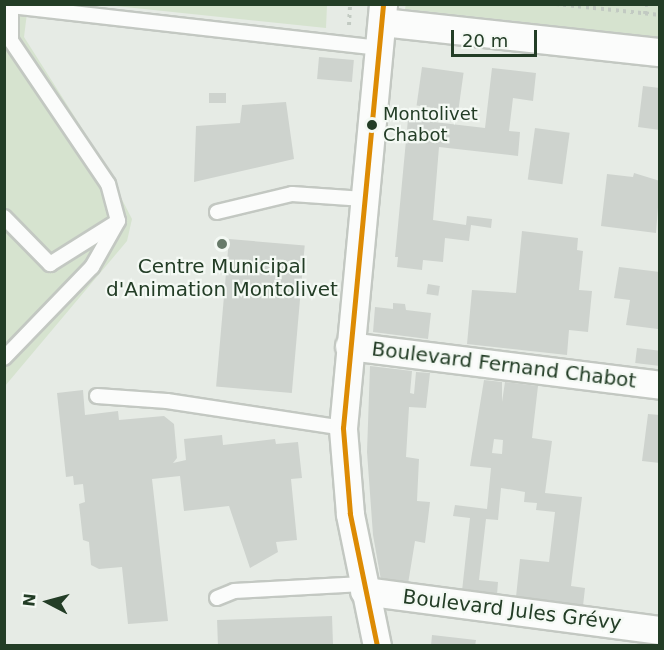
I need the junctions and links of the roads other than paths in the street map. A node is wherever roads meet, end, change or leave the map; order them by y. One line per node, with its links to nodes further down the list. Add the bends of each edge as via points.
1 (8, 6): 2 (lane); 7 (lane, via 11,41 108,184)
2 (382, 25): 3 (street); 4 (street)
3 (660, 52)
4 (364, 199): 5 (lane, via 292,194); 8 (street)
5 (217, 212)
6 (4, 217): 7 (lane, via 50,264)
7 (118, 221): 9 (lane, via 92,267)
8 (349, 346): 10 (street, Boulevard Fernand Chabot); 12 (street)
9 (4, 358)
10 (660, 385)
11 (97, 396): 12 (lane, via 167,401)
12 (343, 428): 13 (street, via 350,513)
13 (363, 587): 14 (lane, via 234,591); 15 (street, Boulevard Jules Grévy); 16 (street)
14 (217, 598)
15 (660, 630)
16 (377, 645)

